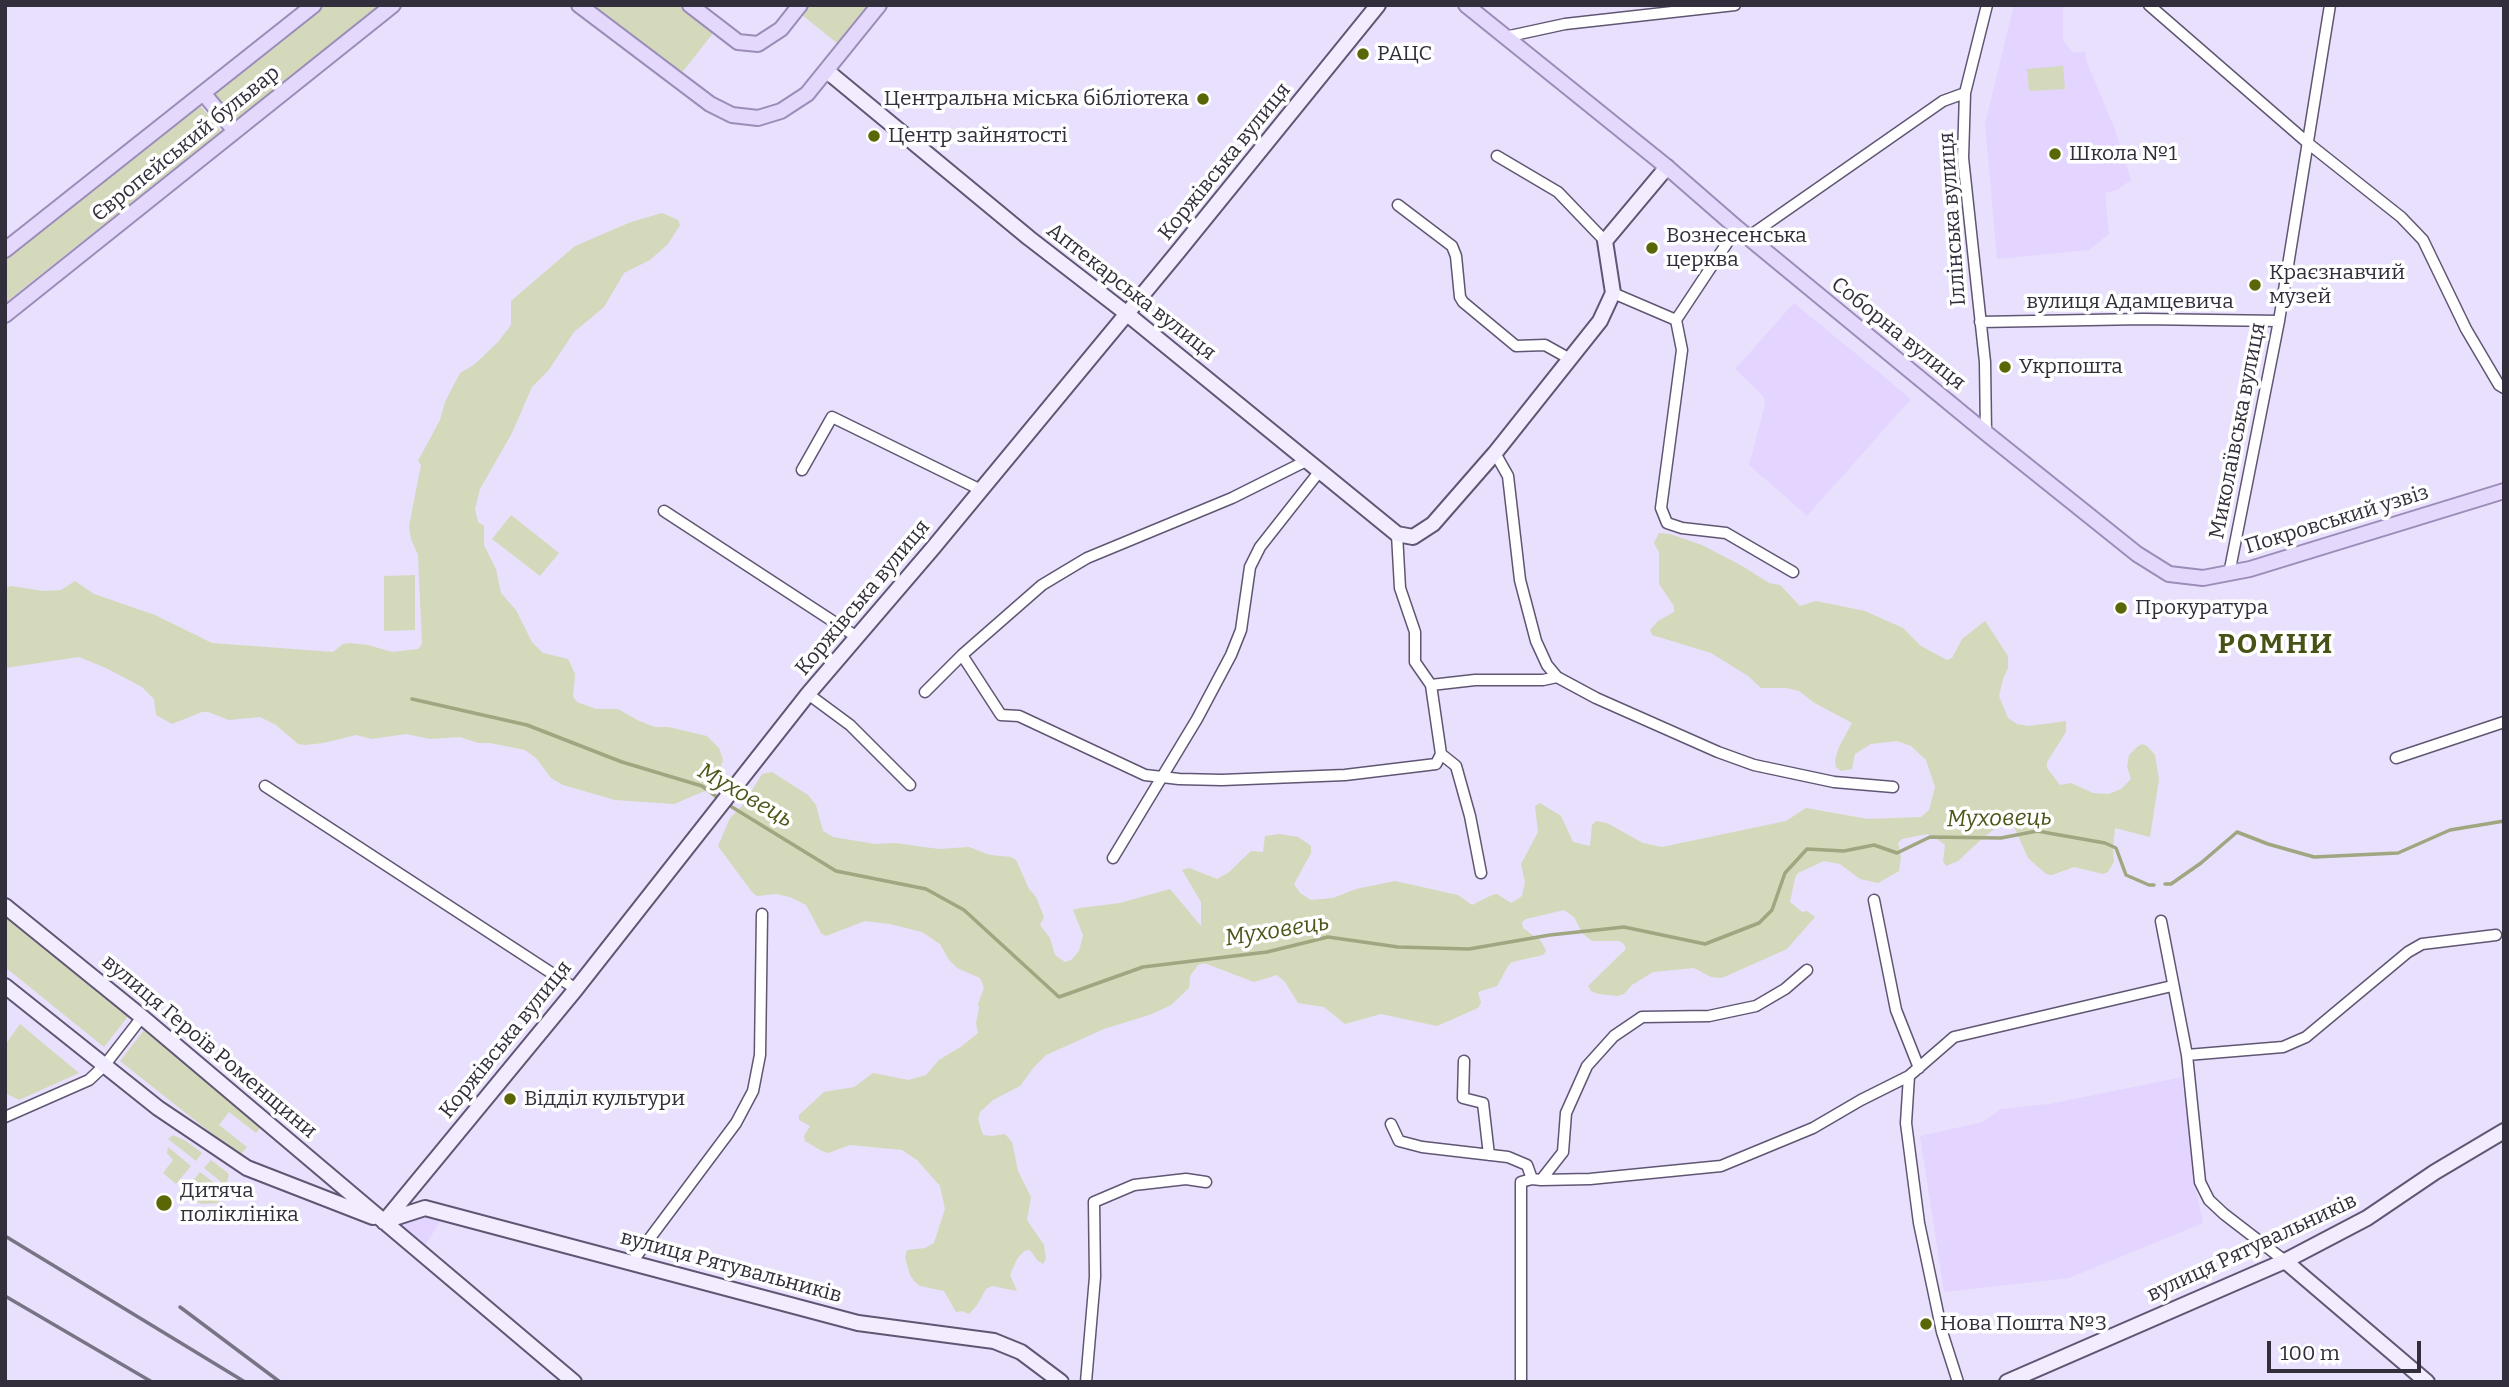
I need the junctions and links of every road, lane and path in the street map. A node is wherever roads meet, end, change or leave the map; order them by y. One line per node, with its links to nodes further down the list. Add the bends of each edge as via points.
1 (314, 5): 15 (main road, Європейський бульвар)
2 (393, 5): 17 (main road, Європейський бульвар)
3 (579, 5): 14 (main road, via 710,104 732,115 758,118 781,111 807,94)
4 (690, 5): 5 (main road, via 738,42 758,44 781,29)
5 (800, 5)
6 (879, 5): 14 (main road)
7 (1378, 5): 26 (street, Коржівська вулиця)
8 (1466, 5): 13 (main road, Соборна вулиця)
9 (1735, 5): 13 (street, via 1565,24)
10 (1987, 5): 16 (street, Іллінська вулиця)
11 (2149, 5): 18 (street)
12 (2330, 5): 18 (street, Миколаївська вулиця)
13 (1505, 37): 20 (main road, Соборна вулиця)
14 (827, 71): 26 (street, Аптекарська вулиця)
15 (203, 93): 17 (main road); 24 (main road, Європейський бульвар)
16 (1965, 93): 22 (street, via 1943,101); 30 (street, Іллінська вулиця, via 1963,158)
17 (235, 131): 27 (main road, Європейський бульвар)
18 (2309, 145): 29 (street, Миколаївська вулиця); 32 (street, via 2401,217 2423,240 2466,329)
19 (1497, 156): 23 (street, via 1558,192)
20 (1667, 167): 22 (main road, Соборна вулиця); 23 (street)
21 (1398, 205): 31 (street, via 1452,246 1463,302 1516,346 1545,345)
22 (1742, 232): 28 (street); 33 (main road, Соборна вулиця)
23 (1605, 241): 25 (street)
24 (5, 250)
25 (1612, 293): 28 (street); 31 (street, via 1600,321)
26 (1126, 313): 35 (street, Аптекарська вулиця); 38 (street, Коржівська вулиця)
27 (5, 315)
28 (1676, 320): 42 (street, via 1682,350 1661,508 1667,523 1726,534)
29 (2279, 320): 30 (street, вулиця Адамцевича); 43 (street, Миколаївська вулиця)
30 (1980, 322): 33 (street, Іллінська вулиця)
31 (1570, 359): 34 (street)
32 (2504, 388)
33 (1986, 433): 44 (main road, Соборна вулиця, via 2137,554 2169,575)
34 (1495, 453): 41 (street, Аптекарська вулиця, via 1433,524 1413,537); 47 (street, via 1508,476 1520,580 1536,641)
35 (1306, 461): 37 (street, Аптекарська вулиця); 46 (street, via 1232,498 1087,558 1042,585)
36 (802, 470): 38 (street, via 832,417)
37 (1319, 472): 41 (street, Аптекарська вулиця); 54 (street, via 1250,566 1241,630 1231,655)
38 (981, 490): 45 (street, Коржівська вулиця)
39 (2504, 491): 43 (main road, Покровський узвіз)
40 (664, 511): 45 (street)
41 (1397, 534): 48 (street, via 1400,588 1415,632 1415,662)
42 (1793, 572)
43 (2229, 574): 44 (main road, Покровський узвіз)
44 (2181, 577)
45 (857, 637): 50 (street, Коржівська вулиця)
46 (962, 655): 49 (street); 54 (street, via 1001,715 1019,716 1144,775)
47 (1558, 677): 48 (street); 57 (street, via 1595,698 1754,765 1834,782)
48 (1431, 685): 52 (street)
49 (925, 692)
50 (808, 694): 55 (street, via 850,724); 68 (street, Коржівська вулиця)
51 (2504, 722): 53 (street)
52 (1441, 754): 54 (street, via 1436,764 1345,775 1222,780); 59 (street, via 1456,766)
53 (2396, 758)
54 (1162, 777): 58 (street)
55 (910, 785)
56 (265, 786): 68 (street)
57 (1893, 787)
58 (1113, 858)
59 (1481, 873)
60 (1874, 900): 73 (street, via 1896,1010)
61 (5, 906): 69 (street, вулиця Героїв Роменщини)
62 (762, 914): 83 (street, via 761,1055 753,1091 736,1123)
63 (2161, 921): 67 (street)
64 (2496, 935): 70 (street, via 2423,944 2306,1037 2283,1047)
65 (1807, 970): 79 (street, via 1756,1006 1709,1016 1642,1017 1614,1036 1587,1066 1566,1112 1563,1152)
66 (5, 986): 72 (street, вулиця Героїв Роменщини)
67 (2172, 986): 70 (street); 73 (street, via 1954,1037)
68 (576, 989): 81 (street, Коржівська вулиця)
69 (142, 1017): 72 (street); 81 (street, вулиця Героїв Роменщини)
70 (2187, 1055): 82 (street, via 2200,1182 2209,1200 2224,1214)
71 (1464, 1061): 78 (street, via 1463,1098 1483,1104)
72 (104, 1066): 75 (street, via 89,1080); 81 (street, вулиця Героїв Роменщини, via 247,1168)
73 (1919, 1068): 74 (street)
74 (1909, 1076): 79 (street, via 1813,1128 1721,1166 1590,1180); 88 (street, via 1906,1123 1919,1223 1942,1332)
75 (5, 1117)
76 (1391, 1124): 78 (street, via 1399,1141)
77 (2504, 1131): 82 (street, вулиця Рятувальників, via 2367,1218)
78 (1489, 1155): 79 (street, via 1527,1165)
79 (1537, 1180): 87 (street, via 1521,1182)
80 (1206, 1182): 86 (street, via 1186,1179 1134,1185 1094,1202 1095,1277)
81 (384, 1222): 83 (street, вулиця Рятувальників, via 425,1208); 84 (street, вулиця Героїв Роменщини)
82 (2285, 1261): 89 (street, вулиця Рятувальників); 90 (street)
83 (632, 1262): 85 (street, вулиця Рятувальників, via 858,1324 994,1341 1021,1352)
84 (574, 1382)
85 (1061, 1382)
86 (1086, 1382)
87 (1521, 1382)
88 (1958, 1382)
89 (2007, 1382)
90 (2427, 1382)

